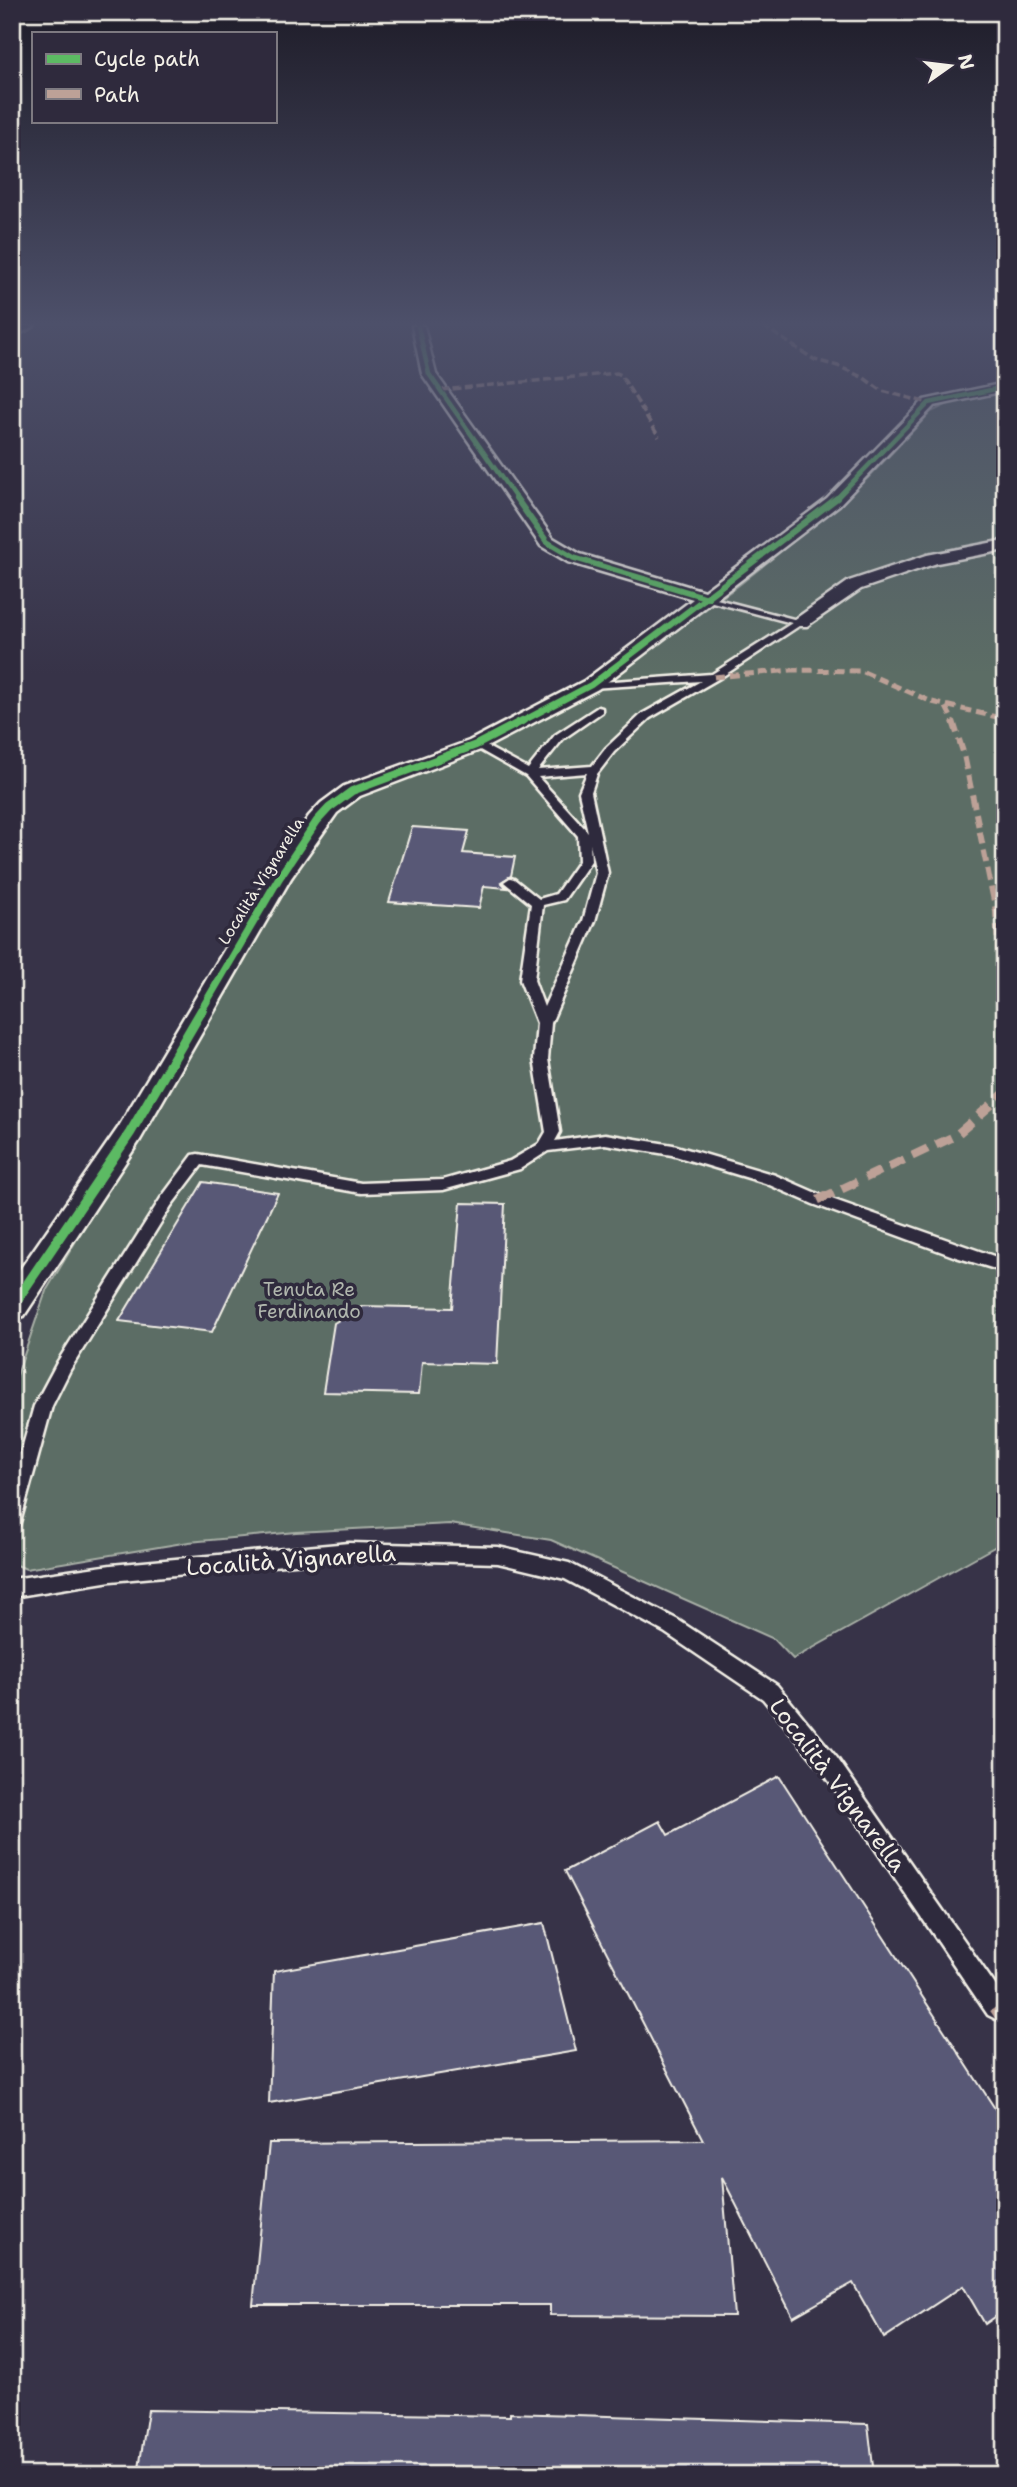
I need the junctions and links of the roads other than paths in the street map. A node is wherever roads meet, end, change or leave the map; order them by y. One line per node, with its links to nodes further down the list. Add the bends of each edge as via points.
1 (477, 442): 4 (street, via 547,541 574,558)
2 (891, 442): 4 (street, Località Vignarella, via 833,502)
3 (1005, 545): 5 (street, via 933,559 855,586)
4 (708, 597): 5 (lane); 7 (street, Località Vignarella)
5 (800, 622): 6 (lane)
6 (715, 677): 7 (lane); 10 (lane, via 646,716)
7 (591, 685): 9 (street, Località Vignarella)
8 (598, 710): 11 (lane, via 566,728)
9 (476, 745): 11 (lane); 17 (street, Località Vignarella, via 352,791 317,821 130,1133)
10 (596, 769): 11 (lane); 14 (lane, via 585,792 602,873 589,921)
11 (530, 774): 13 (lane, via 584,835 585,861 560,897)
12 (510, 882): 13 (lane)
13 (537, 903): 14 (lane, via 527,980)
14 (544, 1023): 15 (lane, via 541,1059 553,1132)
15 (544, 1147): 16 (lane, via 605,1139 673,1150 770,1179); 18 (lane, via 515,1165 443,1185 361,1188 198,1159 166,1202 43,1406)
16 (1005, 1266)
17 (12, 1307)
18 (12, 1520)
19 (12, 1588): 20 (lane, Località Vignarella, via 111,1573 349,1551 498,1555 569,1571 671,1626 770,1692 830,1765 996,2007)
20 (1005, 2006)

